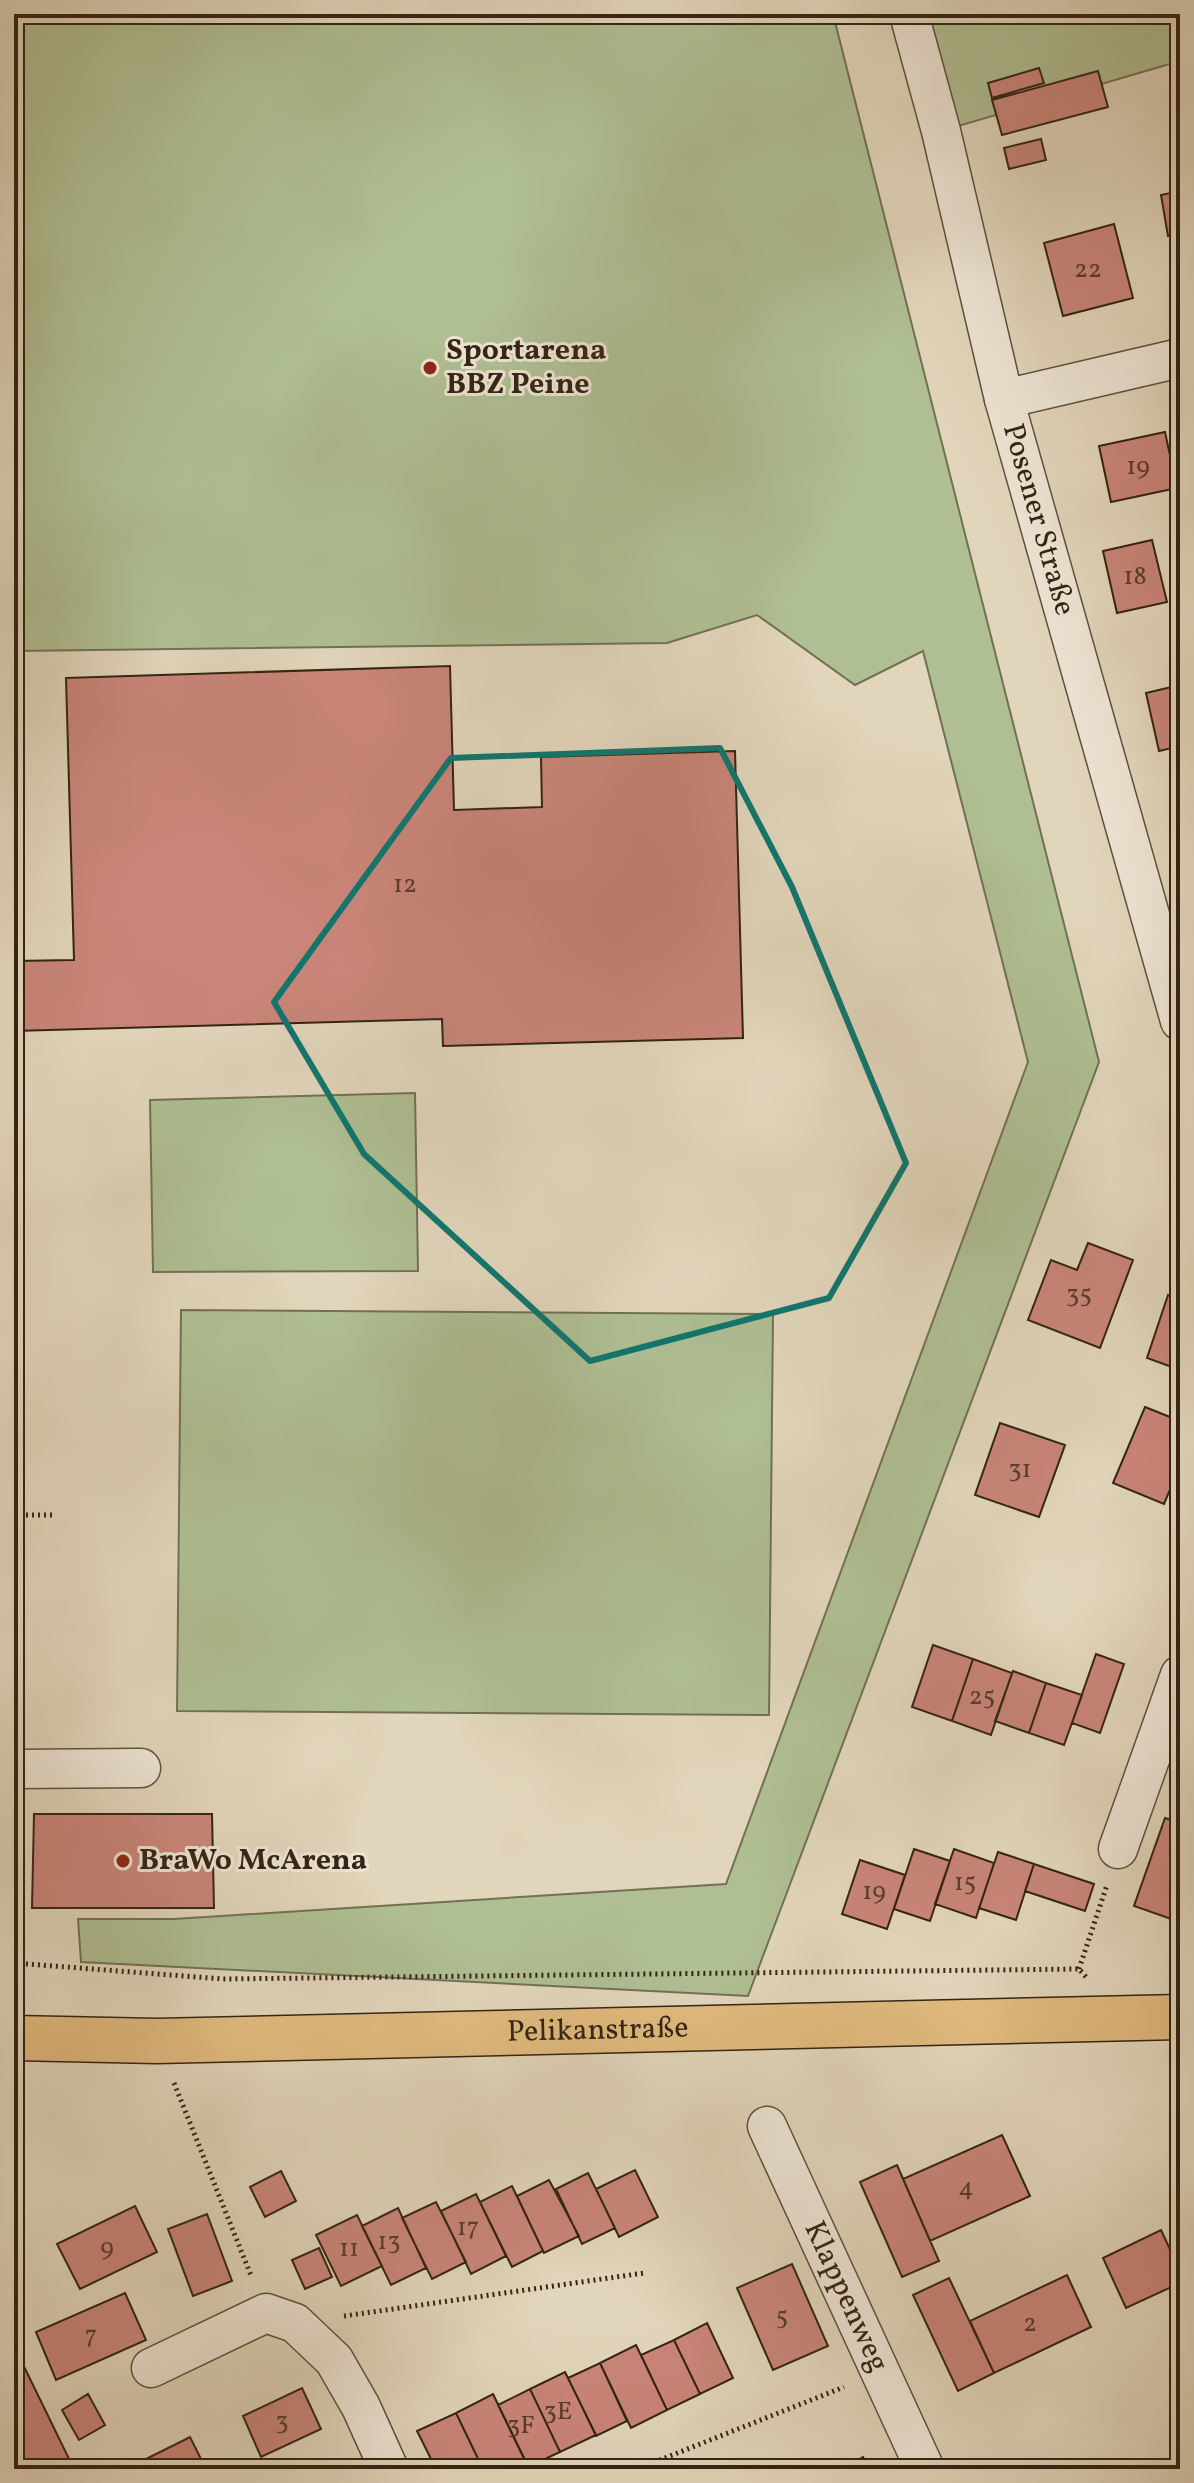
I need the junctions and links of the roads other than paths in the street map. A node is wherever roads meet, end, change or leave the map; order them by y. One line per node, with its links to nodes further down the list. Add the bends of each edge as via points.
1 (909, 14): 3 (street, Posener Straße)
2 (1180, 358): 3 (street)
3 (1004, 399): 4 (street, Posener Straße)
4 (1180, 1021)
5 (1180, 1675): 8 (street)
6 (141, 1768): 7 (street)
7 (14, 1769)
8 (1118, 1849)
9 (1180, 2017): 10 (main road, Pelikanstraße, via 157,2041)
10 (14, 2038)
11 (767, 2126): 14 (street, Klappenweg)
12 (151, 2368): 13 (street, via 280,2318 334,2360)
13 (389, 2469)
14 (925, 2469)

